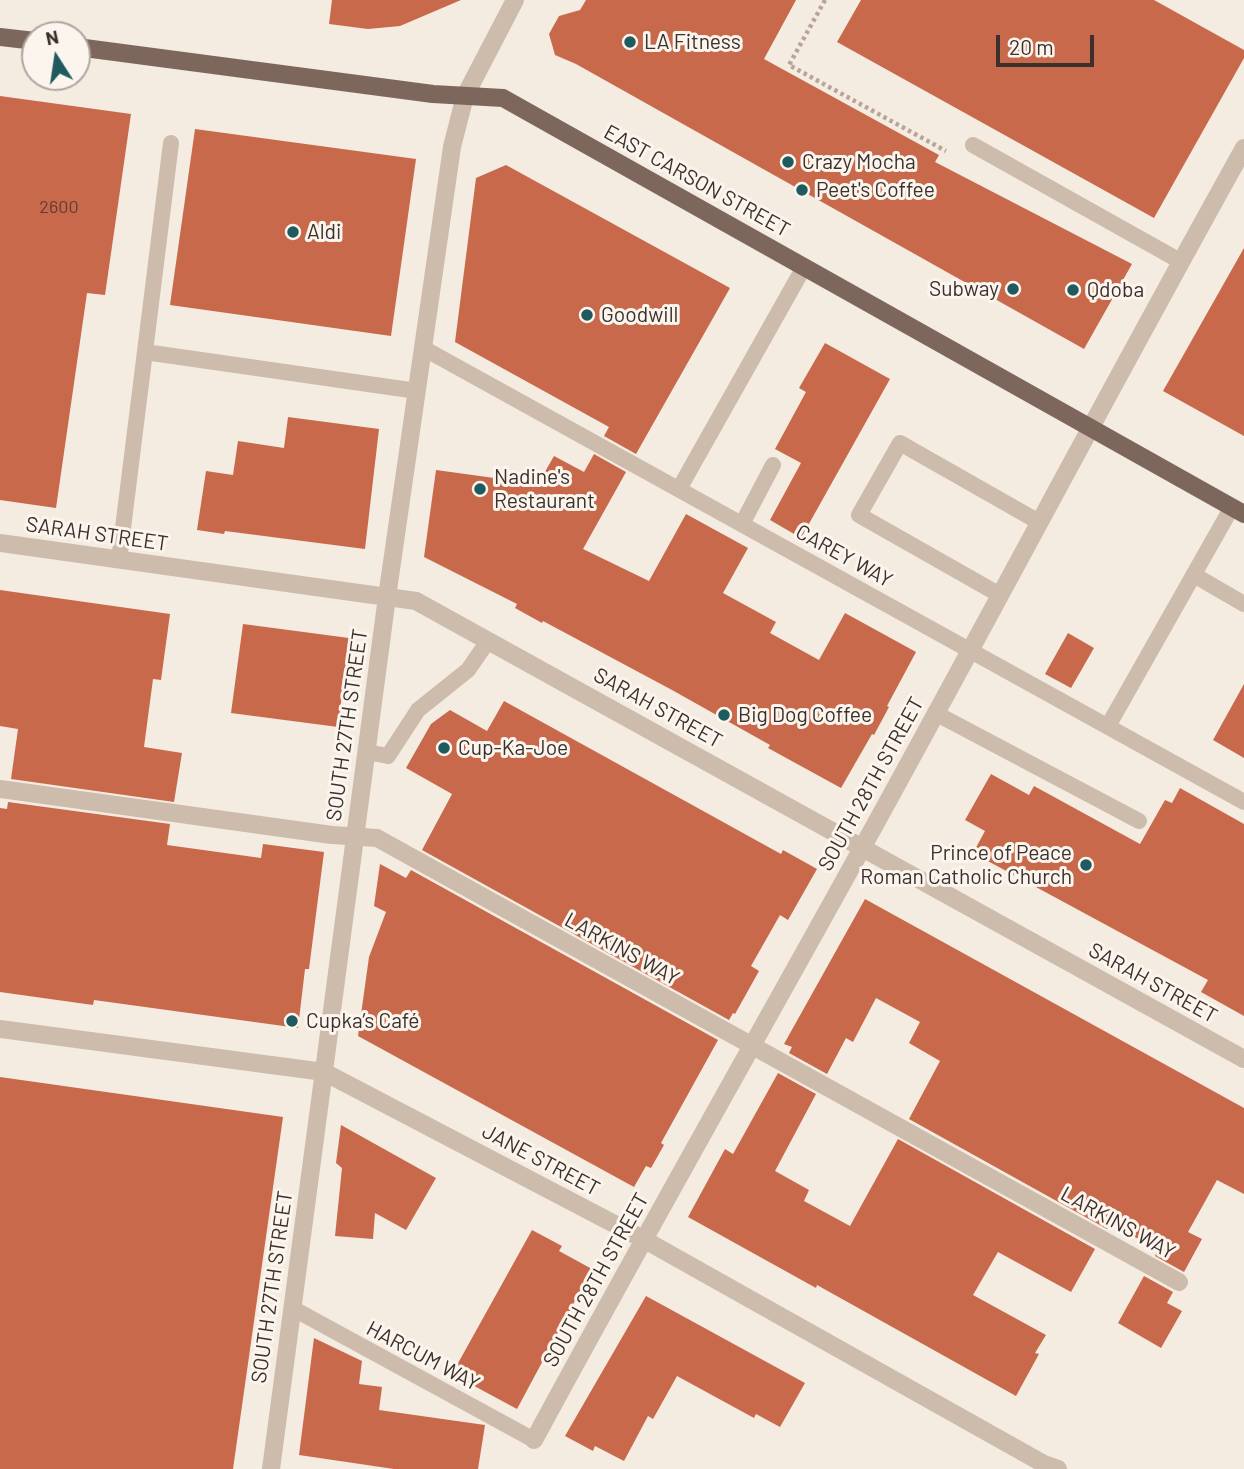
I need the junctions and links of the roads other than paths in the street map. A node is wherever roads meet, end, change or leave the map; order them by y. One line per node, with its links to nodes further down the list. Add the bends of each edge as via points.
1 (515, 0): 5 (street, SOUTH 27TH STREET)
2 (0, 37): 3 (main road)
3 (21, 39)
4 (91, 49): 5 (main road, EAST CARSON STREET)
5 (464, 96): 10 (main road, EAST CARSON STREET, via 503,99); 11 (street, SOUTH 27TH STREET, via 452,147)
6 (171, 143): 12 (lane)
7 (973, 145): 9 (lane)
8 (1244, 148): 9 (street, SOUTH 28TH STREET)
9 (1181, 261): 14 (street, SOUTH 28TH STREET)
10 (804, 267): 14 (main road, EAST CARSON STREET); 16 (lane)
11 (423, 348): 13 (street, SOUTH 27TH STREET); 16 (lane, CAREY WAY)
12 (145, 352): 13 (lane); 21 (lane)
13 (417, 391): 24 (street, SOUTH 27TH STREET)
14 (1090, 427): 17 (main road, EAST CARSON STREET); 18 (street, SOUTH 28TH STREET)
15 (773, 465): 19 (lane)
16 (679, 489): 19 (lane, CAREY WAY)
17 (1238, 511): 22 (lane)
18 (1039, 522): 23 (street, SOUTH 28TH STREET); 23 (lane, via 900,443 859,515)
19 (742, 524): 27 (lane, CAREY WAY)
20 (0, 543): 21 (street, SARAH STREET)
21 (119, 560): 24 (street, SARAH STREET)
22 (1194, 575): 25 (lane); 29 (lane)
23 (1000, 595): 27 (street, SOUTH 28TH STREET)
24 (387, 597): 26 (street, SARAH STREET, via 416,601); 30 (street, SOUTH 27TH STREET)
25 (1244, 604)
26 (488, 641): 30 (lane, via 468,670 418,710 388,756); 35 (street, SARAH STREET)
27 (971, 650): 28 (street, SOUTH 28TH STREET); 29 (lane, CAREY WAY)
28 (935, 713): 33 (lane); 35 (street, SOUTH 28TH STREET)
29 (1108, 726): 32 (lane, CAREY WAY)
30 (366, 752): 34 (street, SOUTH 27TH STREET)
31 (0, 789): 34 (street, LARKINS WAY)
32 (1244, 802)
33 (1139, 821)
34 (355, 837): 37 (street, LARKINS WAY, via 377,838); 39 (street, SOUTH 27TH STREET)
35 (862, 848): 37 (street, SOUTH 28TH STREET); 38 (street, SARAH STREET)
36 (0, 1029): 39 (street, JANE STREET)
37 (752, 1047): 40 (street, SOUTH 28TH STREET); 41 (street, LARKINS WAY)
38 (1244, 1059)
39 (324, 1072): 40 (street, JANE STREET); 42 (street, SOUTH 27TH STREET)
40 (643, 1239): 43 (street, SOUTH 28TH STREET); 45 (street, JANE STREET)
41 (1179, 1282)
42 (292, 1308): 43 (lane, HARCUM WAY); 44 (street, SOUTH 27TH STREET)
43 (534, 1440)
44 (271, 1469)
45 (1058, 1469)

